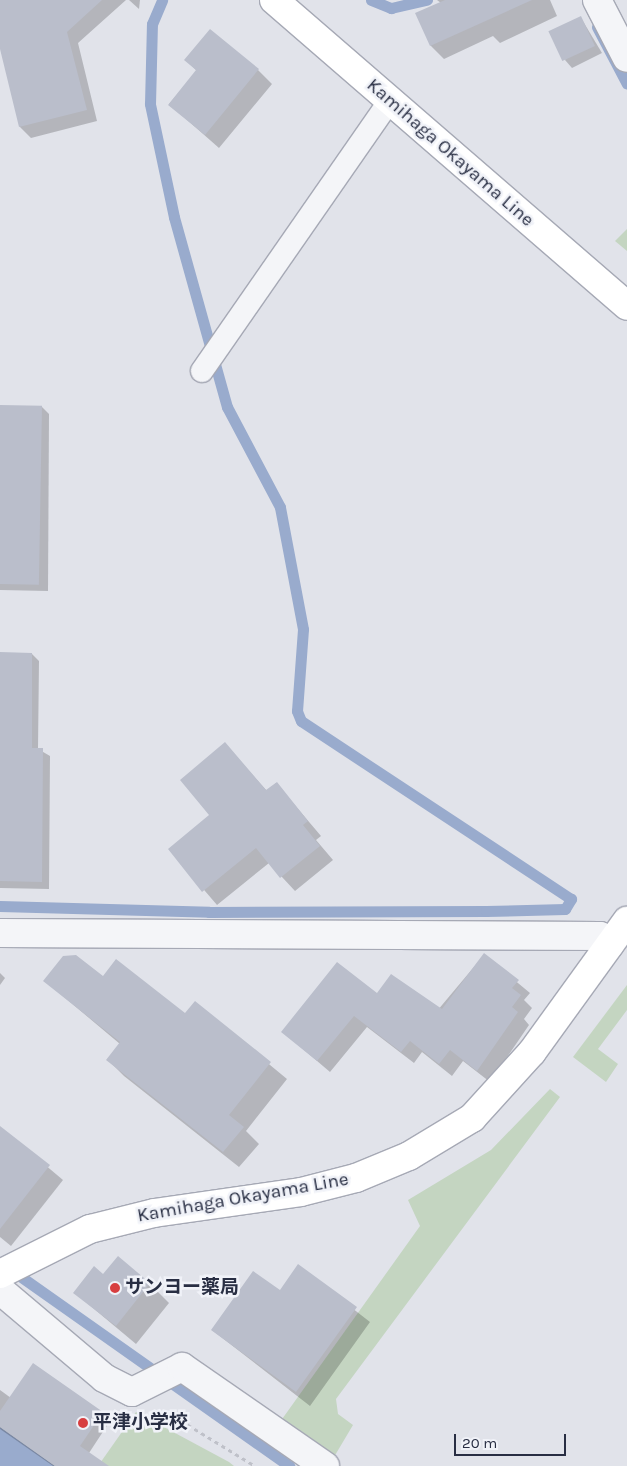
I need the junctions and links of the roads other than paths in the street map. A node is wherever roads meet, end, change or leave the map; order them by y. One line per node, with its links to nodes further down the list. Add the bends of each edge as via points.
1 (274, 0): 4 (main road, Kamihaga Okayama Line)
2 (597, 0): 3 (street)
3 (627, 58)
4 (390, 101): 5 (main road, Kamihaga Okayama Line); 6 (lane)
5 (627, 306)
6 (202, 371)
7 (627, 921): 9 (main road, Kamihaga Okayama Line)
8 (0, 933): 9 (street, via 600,936)
9 (609, 945): 10 (main road, Kamihaga Okayama Line, via 532,1052 472,1118 409,1156 356,1178 301,1192 154,1213 90,1229)
10 (0, 1274)
11 (0, 1290): 12 (street, via 104,1378 138,1389 182,1367)
12 (325, 1466)

